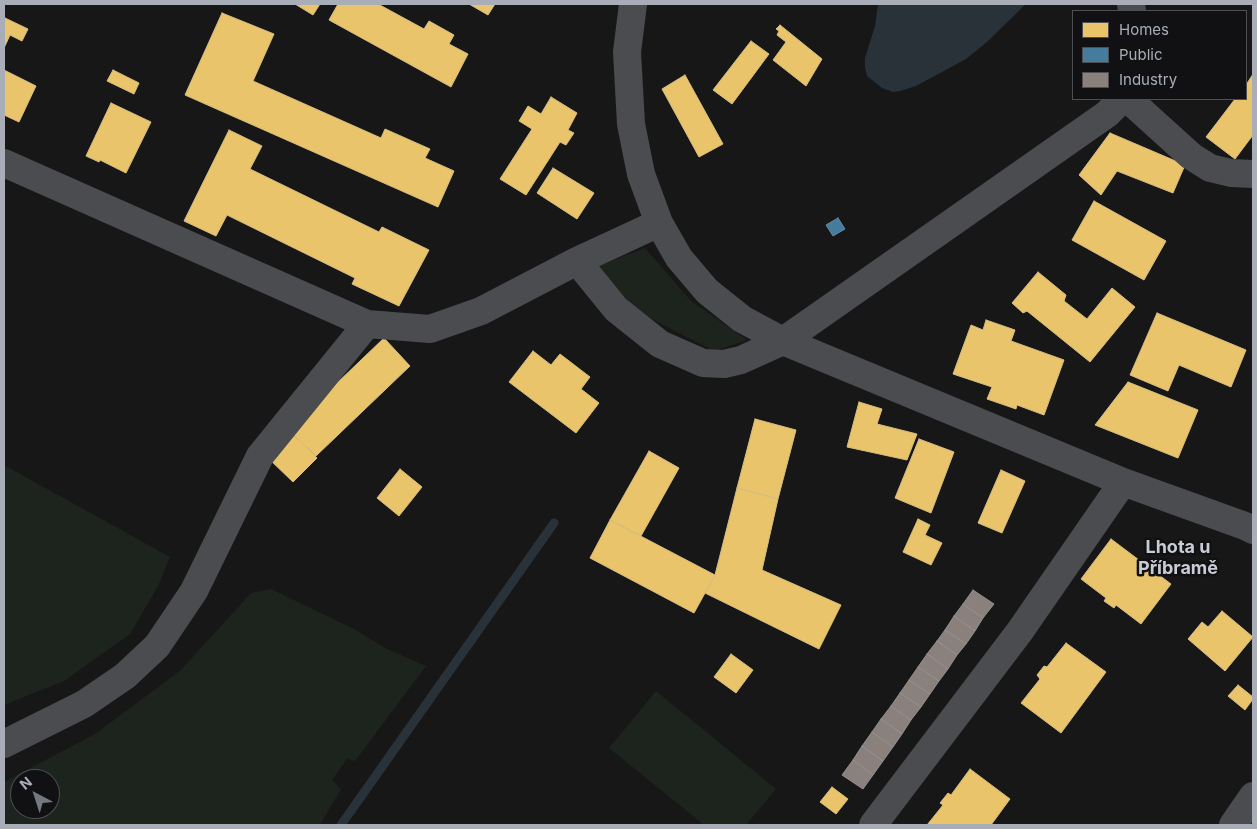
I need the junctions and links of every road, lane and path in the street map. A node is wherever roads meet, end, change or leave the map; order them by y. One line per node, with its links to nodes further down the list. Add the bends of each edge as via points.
1 (633, 4): 6 (street, via 627,52 631,124 641,174)
2 (1121, 100): 9 (street, via 1107,114)
3 (1129, 100): 5 (street, via 1191,156 1210,168)
4 (4, 162): 8 (street)
5 (1253, 174)
6 (659, 223): 7 (street); 9 (street, via 679,258 707,291 742,319)
7 (577, 260): 8 (street, via 481,311 430,329); 9 (street, via 616,308 660,344 704,363 724,364 741,360)
8 (368, 324): 12 (street, via 260,456 194,591 157,646 125,676 84,704)
9 (783, 341): 10 (street)
10 (1123, 482): 11 (street); 14 (street, via 1020,631)
11 (1253, 530)
12 (4, 744)
13 (1253, 796): 15 (street)
14 (873, 825)
15 (1233, 825)

